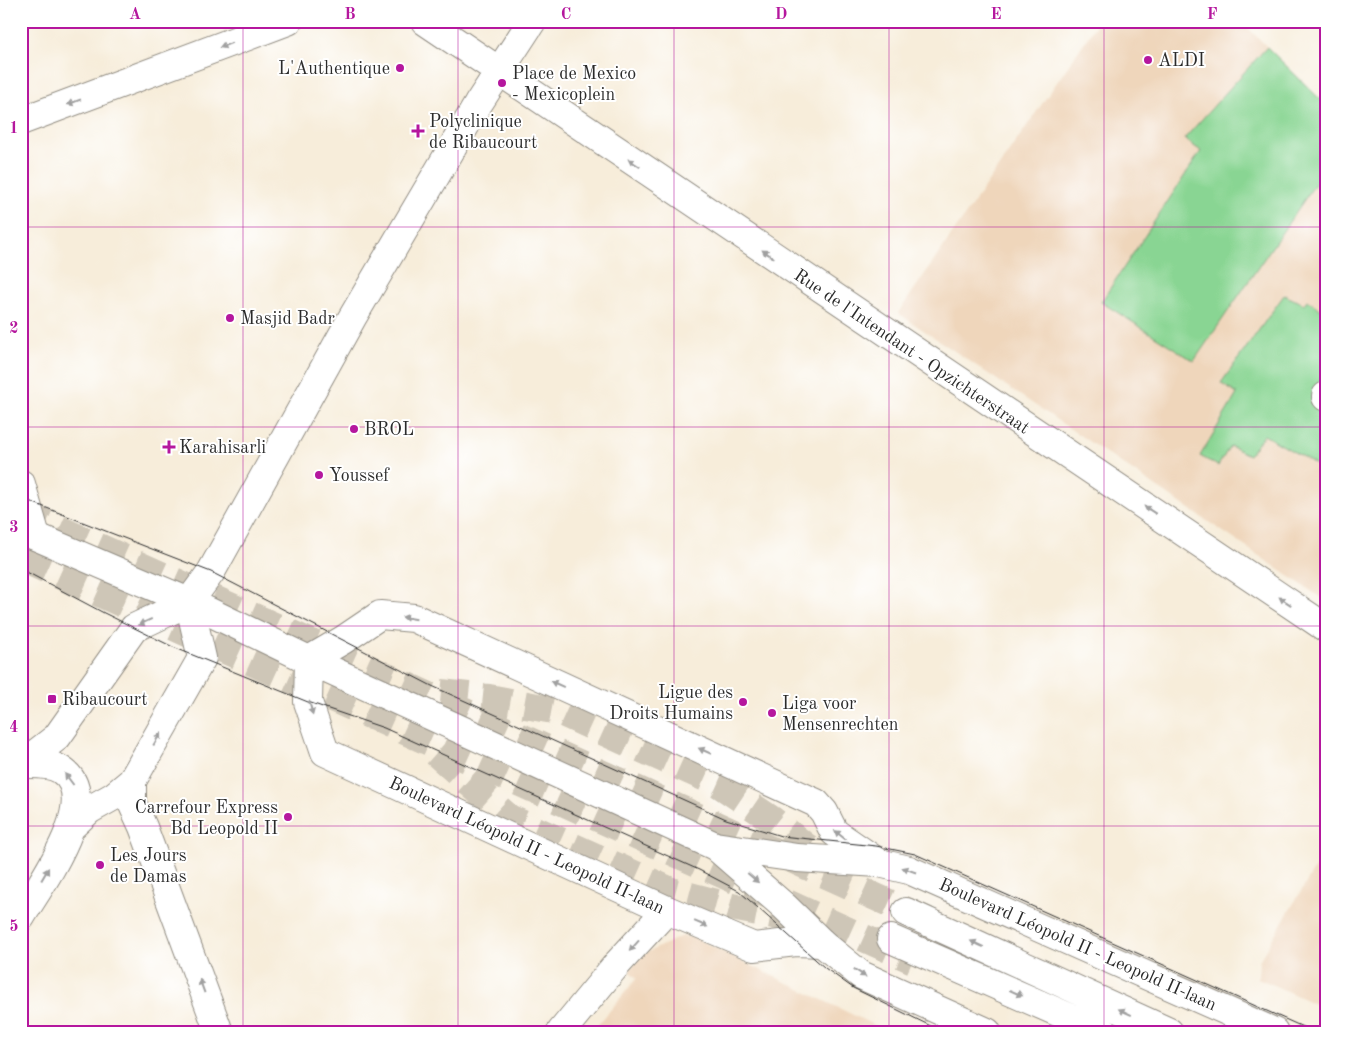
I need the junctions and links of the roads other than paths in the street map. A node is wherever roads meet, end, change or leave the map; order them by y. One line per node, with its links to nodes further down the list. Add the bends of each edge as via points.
1 (288, 21): 5 (main road, one-way to 5)
2 (425, 21): 4 (main road)
3 (532, 21): 4 (main road)
4 (500, 72): 8 (main road, via 352,318 227,544); 9 (main road, Rue de l'Intendant - Opzichterstraat, one-way to 4)
5 (21, 122)
6 (21, 484): 7 (main road, Boulevard Léopold II - Leopold II-laan)
7 (34, 542): 8 (main road, Boulevard Léopold II - Leopold II-laan)
8 (189, 602): 10 (main road, Boulevard Léopold II - Leopold II-laan); 11 (main road, one-way to 11, via 134,628 58,737); 12 (main road, one-way to 8, via 202,658)
9 (1326, 628)
10 (309, 660): 14 (main road, Boulevard Léopold II - Leopold II-laan); 15 (main road, Boulevard Léopold II - Leopold II-laan, one-way to 10, via 834,832 816,803 414,618 380,615); 16 (main road, Boulevard Léopold II - Leopold II-laan, one-way to 16, via 308,702 325,752)
11 (22, 764): 13 (main road, one-way to 11, via 77,791 70,778 60,769)
12 (132, 781): 13 (main road); 21 (main road, one-way to 12, via 132,803)
13 (73, 825): 18 (main road, one-way to 13)
14 (716, 846): 15 (main road, Boulevard Léopold II - Leopold II-laan, via 797,858); 20 (main road, Boulevard Léopold II - Leopold II-laan, one-way to 20)
15 (879, 863): 26 (main road, Boulevard Léopold II - Leopold II-laan, one-way to 15, via 909,870)
16 (667, 910): 20 (main road, Boulevard Léopold II - Leopold II-laan, one-way to 20, via 754,947 796,942); 22 (main road, one-way to 22)
17 (906, 912): 25 (main road, one-way to 17)
18 (21, 916)
19 (891, 940): 24 (main road, one-way to 24)
20 (822, 943): 23 (main road, Boulevard Léopold II - Leopold II-laan, one-way to 23, via 861,975)
21 (219, 1032)
22 (561, 1032)
23 (987, 1032)
24 (1103, 1032)
25 (1169, 1032)
26 (1274, 1032)

